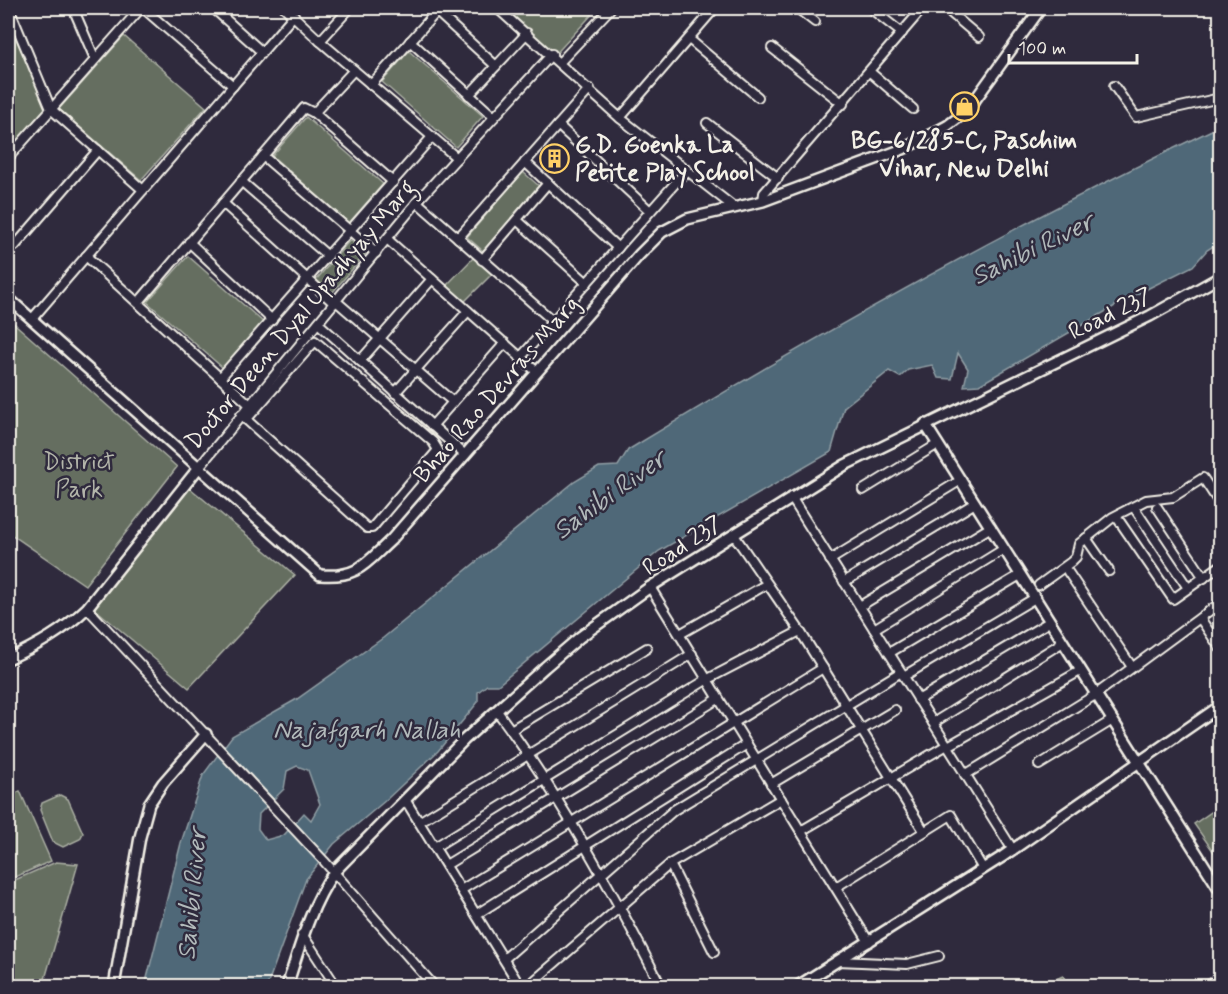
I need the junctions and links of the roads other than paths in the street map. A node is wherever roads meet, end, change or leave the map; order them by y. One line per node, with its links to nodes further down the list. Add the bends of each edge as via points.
1 (9, 8): 40 (street)
2 (73, 8): 27 (street)
3 (142, 8): 27 (street); 33 (street)
4 (213, 8): 25 (street)
5 (285, 8): 16 (street)
6 (350, 8): 22 (street)
7 (497, 8): 18 (street)
8 (611, 8): 28 (street)
9 (715, 8): 21 (street)
10 (797, 8): 17 (street)
11 (870, 8): 19 (street)
12 (923, 8): 19 (street)
13 (945, 8): 20 (street)
14 (1041, 8): 59 (street, Bhao Rao Devras Marg, via 967,111 947,126 903,149)
15 (439, 10): 23 (street); 29 (street)
16 (294, 15): 22 (street); 25 (street)
17 (815, 22)
18 (527, 33): 26 (street); 29 (street)
19 (902, 33): 31 (street)
20 (979, 37)
21 (689, 39): 37 (street); 44 (street)
22 (320, 41): 30 (street)
23 (410, 41): 32 (street); 36 (street)
24 (772, 48): 39 (street)
25 (262, 52): 33 (street)
26 (552, 54): 28 (street); 43 (street, Doctor Deen Dyal Upadhyay Marg)
27 (95, 59): 40 (street)
28 (560, 62): 35 (street)
29 (496, 66): 36 (street)
30 (354, 70): 32 (street); 42 (street)
31 (870, 72): 39 (street); 41 (street)
32 (371, 85): 47 (street)
33 (233, 86): 58 (street)
34 (1114, 86): 38 (street, via 1136,117)
35 (590, 89): 44 (street); 46 (street)
36 (470, 95): 43 (street)
37 (758, 97)
38 (1221, 98)
39 (843, 104): 54 (street)
40 (51, 109): 48 (street); 50 (street)
41 (913, 109)
42 (314, 113): 49 (street, via 308,107 302,109); 56 (street)
43 (494, 117): 51 (street, Doctor Deen Dyal Upadhyay Marg)
44 (620, 118): 53 (street)
45 (707, 123): 54 (street)
46 (558, 125): 52 (street); 63 (street)
47 (432, 137): 51 (street); 56 (street)
48 (98, 150): 58 (street); 69 (street)
49 (263, 156): 55 (street); 65 (street)
50 (8, 158)
51 (457, 158): 60 (street, Doctor Deen Dyal Upadhyay Marg)
52 (525, 162): 57 (street); 66 (street)
53 (687, 170): 62 (street); 63 (street)
54 (778, 178): 59 (street, via 764,193)
55 (241, 181): 61 (street); 73 (street)
56 (393, 182): 65 (street)
57 (548, 183): 64 (street); 70 (street)
58 (143, 190): 72 (street)
59 (763, 201): 62 (street, Bhao Rao Devras Marg)
60 (417, 202): 66 (street); 67 (street, Doctor Deen Dyal Upadhyay Marg)
61 (223, 203): 68 (street); 77 (street)
62 (735, 208): 92 (street, Bhao Rao Devras Marg, via 687,219 662,232)
63 (650, 211): 70 (street)
64 (517, 220): 74 (street); 78 (street)
65 (350, 231): 71 (street); 73 (street)
66 (458, 238): 74 (street)
67 (387, 239): 71 (street, Doctor Deen Dyal Upadhyay Marg); 76 (street)
68 (189, 243): 81 (street); 84 (street)
69 (15, 246)
70 (618, 248): 78 (street)
71 (375, 253): 80 (street, Doctor Deen Dyal Upadhyay Marg)
72 (86, 256): 81 (street); 83 (street)
73 (328, 256): 77 (street)
74 (482, 260): 85 (street)
75 (1221, 277): 98 (street, Road 237, via 1150,316)
76 (432, 279): 82 (street); 87 (street)
77 (308, 280): 80 (street); 84 (street)
78 (587, 283): 85 (street)
79 (8, 298): 83 (street, Bhao Rao Devras Marg)
80 (335, 302): 86 (street, Doctor Deen Dyal Upadhyay Marg); 87 (street)
81 (138, 303): 93 (street)
82 (468, 311): 88 (street); 91 (street)
83 (32, 319): 102 (street, Bhao Rao Devras Marg)
84 (272, 320): 93 (street)
85 (553, 321): 89 (street)
86 (318, 323): 90 (street); 96 (street, Doctor Deen Dyal Upadhyay Marg)
87 (380, 339): 90 (street); 91 (street)
88 (505, 344): 89 (street); 95 (street)
89 (520, 358): 92 (street)
90 (360, 361): 94 (street)
91 (416, 370): 94 (street); 95 (street)
92 (537, 372): 101 (street, Bhao Rao Devras Marg)
93 (220, 378): 96 (street)
94 (395, 393): 99 (street)
95 (453, 402): 99 (street)
96 (250, 405): 97 (street, Doctor Deen Dyal Upadhyay Marg)
97 (244, 418): 97 (street, via 367,528 376,524 438,450 315,341); 102 (street, Doctor Deen Dyal Upadhyay Marg)
98 (925, 424): 100 (street); 105 (street, Road 237)
99 (432, 426): 101 (street)
100 (938, 444): 103 (street); 104 (street)
101 (465, 455): 102 (street, Bhao Rao Devras Marg, via 392,540 360,568 343,577 320,575)
102 (200, 466): 129 (street, Doctor Deen Dyal Upadhyay Marg)
103 (961, 480): 106 (street); 115 (street)
104 (863, 490)
105 (791, 497): 112 (street, Road 237); 115 (street)
106 (975, 503): 111 (street); 121 (street)
107 (1221, 504): 113 (street, via 1203,478 1173,498 1141,502)
108 (1156, 507): 120 (street)
109 (1135, 509): 125 (street)
110 (1118, 519): 125 (street, via 1173,599)
111 (991, 527): 114 (street); 128 (street)
112 (734, 535): 122 (street); 124 (street, Road 237)
113 (1086, 538): 117 (street); 123 (street, via 1079,543 1071,562)
114 (1004, 549): 119 (street); 132 (street)
115 (830, 560): 121 (street)
116 (1221, 566): 120 (street)
117 (1109, 571)
118 (1068, 572): 141 (street)
119 (1020, 575): 126 (street); 138 (street)
120 (1204, 578): 125 (street)
121 (844, 582): 128 (street)
122 (767, 584): 133 (street); 134 (street)
123 (1038, 585)
124 (650, 587): 134 (street); 152 (street, Road 237, via 580,637)
125 (1188, 588)
126 (1035, 598): 131 (street); 144 (street)
127 (1221, 603): 130 (street)
128 (860, 606): 132 (street)
129 (87, 608): 140 (street, Doctor Deen Dyal Upadhyay Marg, via 43,643); 158 (street)
130 (1200, 618): 137 (street); 141 (street)
131 (1049, 622): 135 (street); 148 (street)
132 (874, 629): 138 (street)
133 (800, 631): 142 (street); 145 (street)
134 (680, 634): 139 (street)
135 (1063, 642): 143 (street); 155 (street)
136 (647, 648): 156 (street)
137 (1221, 648)
138 (889, 653): 144 (street)
139 (692, 654): 145 (street); 161 (street)
140 (9, 655)
141 (1132, 667): 146 (street)
142 (823, 668): 149 (street); 154 (street)
143 (1080, 671): 146 (street); 160 (street)
144 (902, 674): 148 (street); 149 (street)
145 (706, 680): 147 (street); 167 (street)
146 (1095, 695): 153 (street); 165 (street)
147 (718, 699): 154 (street); 169 (street)
148 (918, 700): 155 (street)
149 (846, 706): 157 (street); 162 (street)
150 (1221, 706): 163 (street)
151 (895, 710): 157 (street)
152 (496, 711): 156 (street); 171 (street, Road 237)
153 (1111, 721): 163 (street); 164 (street)
154 (733, 723): 159 (street); 173 (street)
155 (933, 723): 160 (street)
156 (511, 730): 161 (street)
157 (861, 730): 166 (street); 168 (street)
158 (206, 734): 182 (street); 196 (street, via 149,804)
159 (747, 744): 162 (street); 177 (street)
160 (947, 746): 165 (street); 166 (street)
161 (528, 754): 167 (street); 172 (street)
162 (757, 761): 168 (street); 183 (street, via 674,810)
163 (1137, 762): 178 (street); 186 (street)
164 (1039, 765)
165 (965, 775): 178 (street)
166 (892, 778): 174 (street); 175 (street)
167 (543, 780): 169 (street); 176 (street)
168 (771, 784): 170 (street)
169 (555, 799): 173 (street); 180 (street)
170 (781, 799): 174 (street); 179 (street)
171 (406, 801): 172 (street); 182 (street, Road 237)
172 (419, 822): 176 (street)
173 (569, 822): 177 (street); 185 (street)
174 (801, 831): 184 (street)
175 (924, 831): 181 (street, via 951,815); 184 (street)
176 (435, 847): 180 (street)
177 (584, 848): 183 (street); 188 (street)
178 (1013, 850): 181 (street)
179 (670, 864): 187 (street); 191 (street)
180 (446, 865): 185 (street)
181 (983, 869): 190 (street)
182 (334, 872): 189 (street, Road 237); 199 (street)
183 (599, 873): 187 (street); 193 (street)
184 (836, 887): 190 (street)
185 (461, 890): 188 (street)
186 (1221, 891)
187 (620, 907): 201 (street); 202 (street)
188 (477, 914): 193 (street)
189 (302, 934): 197 (street, Road 237); 198 (street)
190 (869, 942): 194 (street)
191 (714, 952)
192 (939, 956): 194 (street, via 907,964)
193 (504, 959): 200 (street)
194 (838, 961): 203 (street)
195 (1221, 978): 204 (street)
196 (114, 987)
197 (287, 987)
198 (336, 987)
199 (434, 987)
200 (520, 987)
201 (528, 987)
202 (661, 987)
203 (798, 987)
204 (1207, 987)

